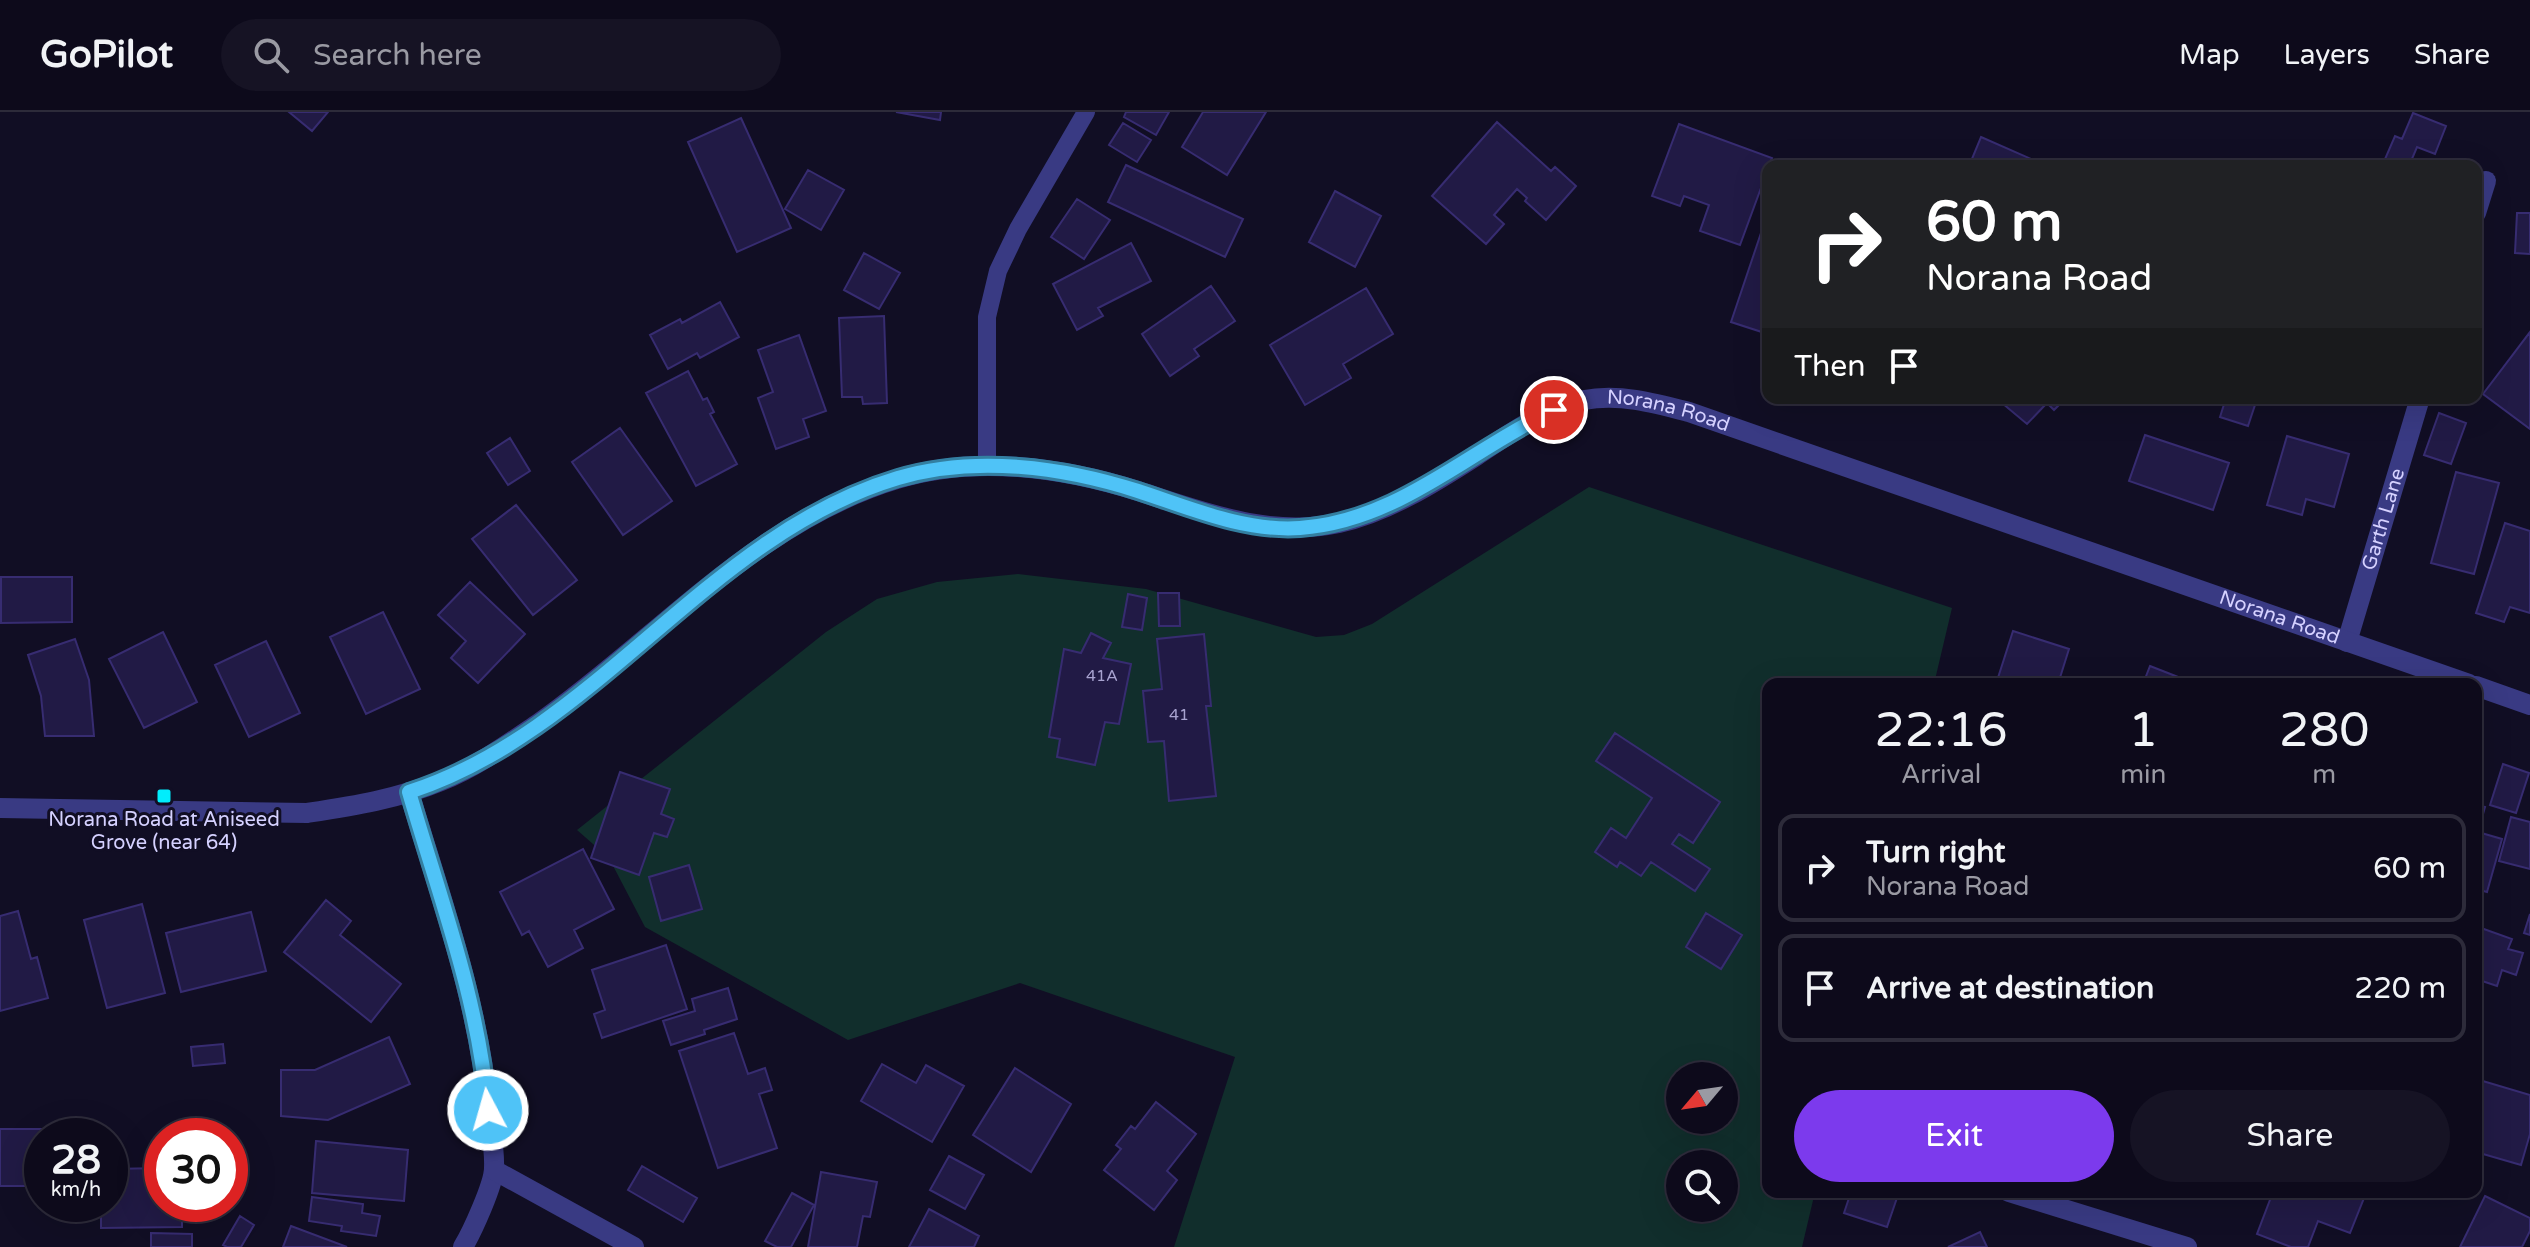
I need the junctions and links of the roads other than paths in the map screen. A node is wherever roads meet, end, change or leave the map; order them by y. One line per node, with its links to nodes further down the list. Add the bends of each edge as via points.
1 (1086, 112): 5 (lane, via 998,271 987,317)
2 (2486, 181): 3 (street)
3 (2482, 194)
4 (2418, 404): 6 (street, Garth Lane)
5 (987, 467): 6 (street, Norana Road, via 1068,473 1259,527 1299,528 1340,523 1381,509 1554,410 1584,400 1649,401); 10 (street, Norana Road, via 901,477 850,494 798,521 747,555 611,669 511,742 451,777)
6 (2347, 642): 7 (street, Norana Road)
7 (2452, 678)
8 (2482, 688): 9 (street)
9 (2530, 705)
10 (409, 792): 11 (street, Norana Road, via 307,813); 12 (street, via 477,1023)
11 (0, 808)
12 (494, 1170): 14 (street); 15 (street)
13 (2028, 1198): 16 (street)
14 (463, 1247)
15 (634, 1247)
16 (2187, 1247)

